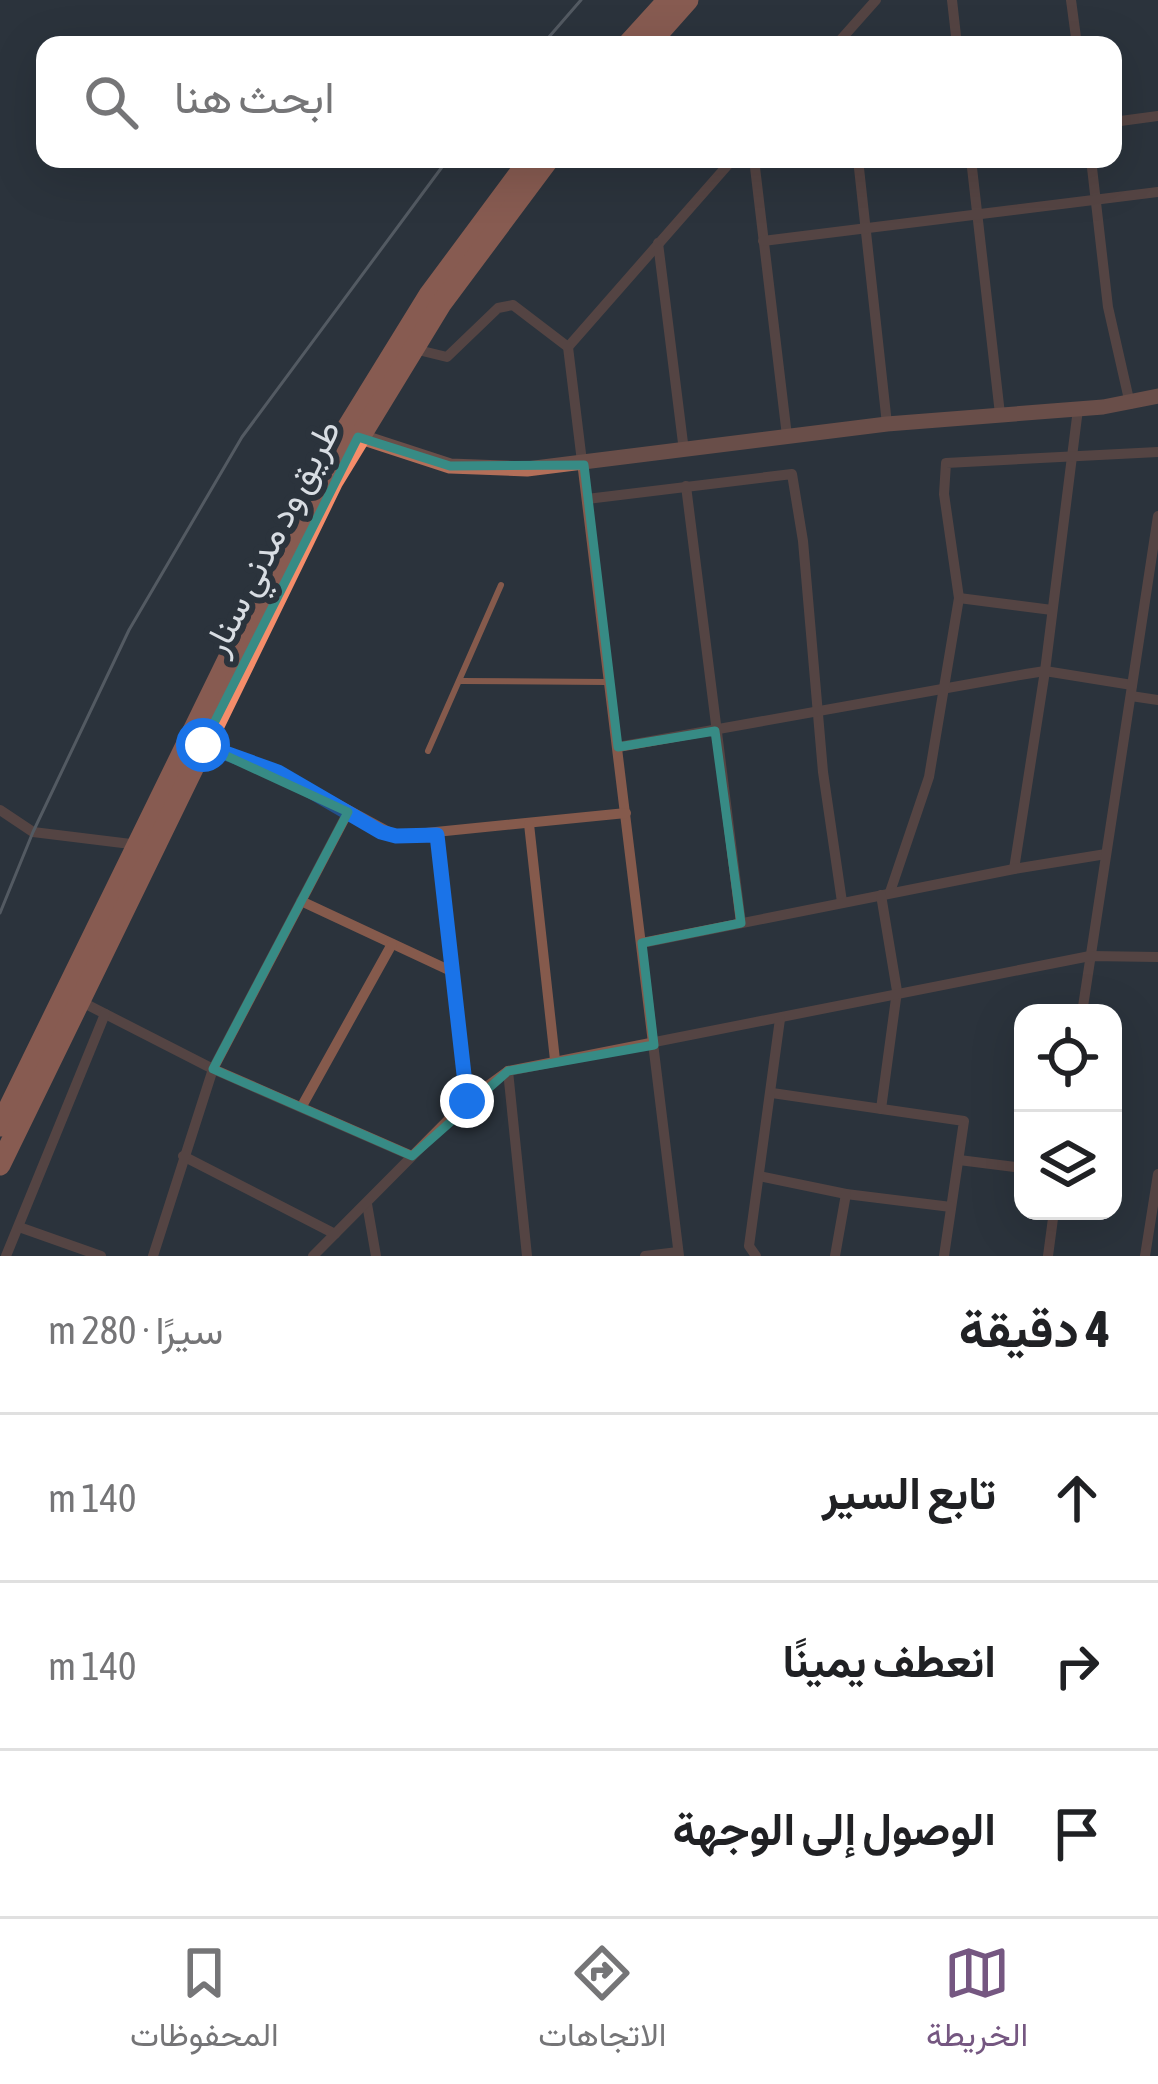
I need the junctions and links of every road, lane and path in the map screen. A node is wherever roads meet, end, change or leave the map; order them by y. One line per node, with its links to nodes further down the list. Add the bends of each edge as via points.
1 (668, 0): 6 (highway)
2 (688, 0): 7 (highway)
3 (876, 0): 8 (street)
4 (952, 0): 9 (street)
5 (1071, 0): 10 (street)
6 (635, 36)
7 (656, 36)
8 (847, 36)
9 (956, 36)
10 (1075, 36)
11 (1158, 116): 12 (street)
12 (1122, 121)
13 (523, 168): 33 (highway, طريق ود مدني سنار, via 459,251)
14 (542, 168): 27 (highway, طريق ود مدني سنار)
15 (724, 168): 25 (street)
16 (755, 168): 24 (street)
17 (859, 168): 23 (street)
18 (972, 168): 22 (street)
19 (1091, 168): 21 (street)
20 (1158, 193): 21 (street)
21 (1096, 199): 22 (street); 29 (street)
22 (978, 214): 23 (street); 31 (street)
23 (865, 228): 24 (street); 32 (street)
24 (764, 241): 34 (street)
25 (658, 243): 26 (street); 35 (street)
26 (568, 347): 27 (street, via 512,304 447,357); 38 (street)
27 (412, 348): 33 (highway, طريق ود مدني سنار)
28 (1158, 396): 29 (street)
29 (1130, 404): 30 (street)
30 (1078, 410): 31 (street); 37 (street)
31 (1000, 414): 32 (street)
32 (887, 424): 34 (street)
33 (350, 434): 38 (street, via 450,466); 53 (highway, طريق ود مدني سنار)
34 (787, 436): 35 (street)
35 (684, 452): 38 (street)
36 (1158, 452): 37 (street)
37 (1073, 456): 43 (street, via 946,464); 44 (street)
38 (584, 465): 40 (street)
39 (686, 486): 40 (street); 51 (street, via 792,474); 52 (street)
40 (587, 499): 47 (street)
41 (1158, 516): 49 (street)
42 (501, 585): 46 (lane)
43 (958, 598): 44 (street); 48 (street)
44 (1052, 610): 45 (street)
45 (1045, 671): 48 (street); 49 (street); 63 (street)
46 (461, 681): 47 (lane); 55 (lane)
47 (608, 682): 54 (street)
48 (945, 690): 51 (street); 64 (street, via 929,776)
49 (1131, 691): 50 (street); 62 (street)
50 (1158, 700)
51 (817, 711): 52 (street); 66 (street)
52 (715, 730): 54 (street); 67 (street)
53 (195, 743): 57 (street, via 278,772); 61 (highway, طريق ود مدني سنار)
54 (618, 747): 58 (street)
55 (428, 751)
56 (0, 810): 61 (street, via 33,832)
57 (348, 812): 60 (street, via 396,836); 65 (street)
58 (626, 813): 59 (street); 68 (street)
59 (530, 824): 60 (street); 79 (street)
60 (437, 835): 72 (street)
61 (145, 848): 74 (highway, طريق ود مدني سنار); 86 (highway, طريق ود مدني سنار)
62 (1106, 854): 63 (street); 70 (street)
63 (1013, 868): 64 (street)
64 (886, 894): 66 (street); 73 (street)
65 (301, 901): 69 (street); 80 (street)
66 (842, 902): 67 (street)
67 (741, 923): 68 (street)
68 (642, 943): 78 (street)
69 (392, 944): 72 (street); 84 (street)
70 (1090, 956): 71 (street); 73 (street); 75 (street)
71 (1158, 957)
72 (453, 972): 83 (street)
73 (897, 992): 77 (street); 85 (street)
74 (77, 1000): 76 (street); 90 (highway, طريق ود مدني سنار)
75 (1083, 1004)
76 (105, 1014): 80 (street); 99 (street)
77 (779, 1019): 78 (street); 82 (street)
78 (654, 1045): 79 (street); 101 (street)
79 (555, 1060): 81 (street)
80 (213, 1069): 84 (street); 87 (street)
81 (508, 1071): 83 (street); 107 (street)
82 (772, 1094): 85 (street); 93 (street)
83 (467, 1101): 88 (street)
84 (302, 1106): 88 (street)
85 (881, 1109): 89 (street, via 964,1121)
86 (0, 1126)
87 (183, 1156): 100 (street); 104 (street)
88 (412, 1156): 95 (street)
89 (959, 1160): 91 (street); 96 (street)
90 (0, 1165)
91 (1014, 1167)
92 (1158, 1174): 97 (street)
93 (759, 1176): 94 (street); 109 (street, via 749,1246)
94 (846, 1194): 96 (street); 110 (street)
95 (367, 1204): 100 (street); 106 (street)
96 (951, 1207): 111 (street)
97 (1155, 1207): 113 (street)
98 (1053, 1220): 112 (street)
99 (19, 1227): 102 (street); 103 (street)
100 (335, 1234): 105 (street)
101 (679, 1254): 108 (street)
102 (6, 1256)
103 (100, 1256)
104 (153, 1256)
105 (313, 1256)
106 (376, 1256)
107 (527, 1256)
108 (645, 1256)
109 (756, 1256)
110 (835, 1256)
111 (944, 1256)
112 (1048, 1256)
113 (1145, 1256)

